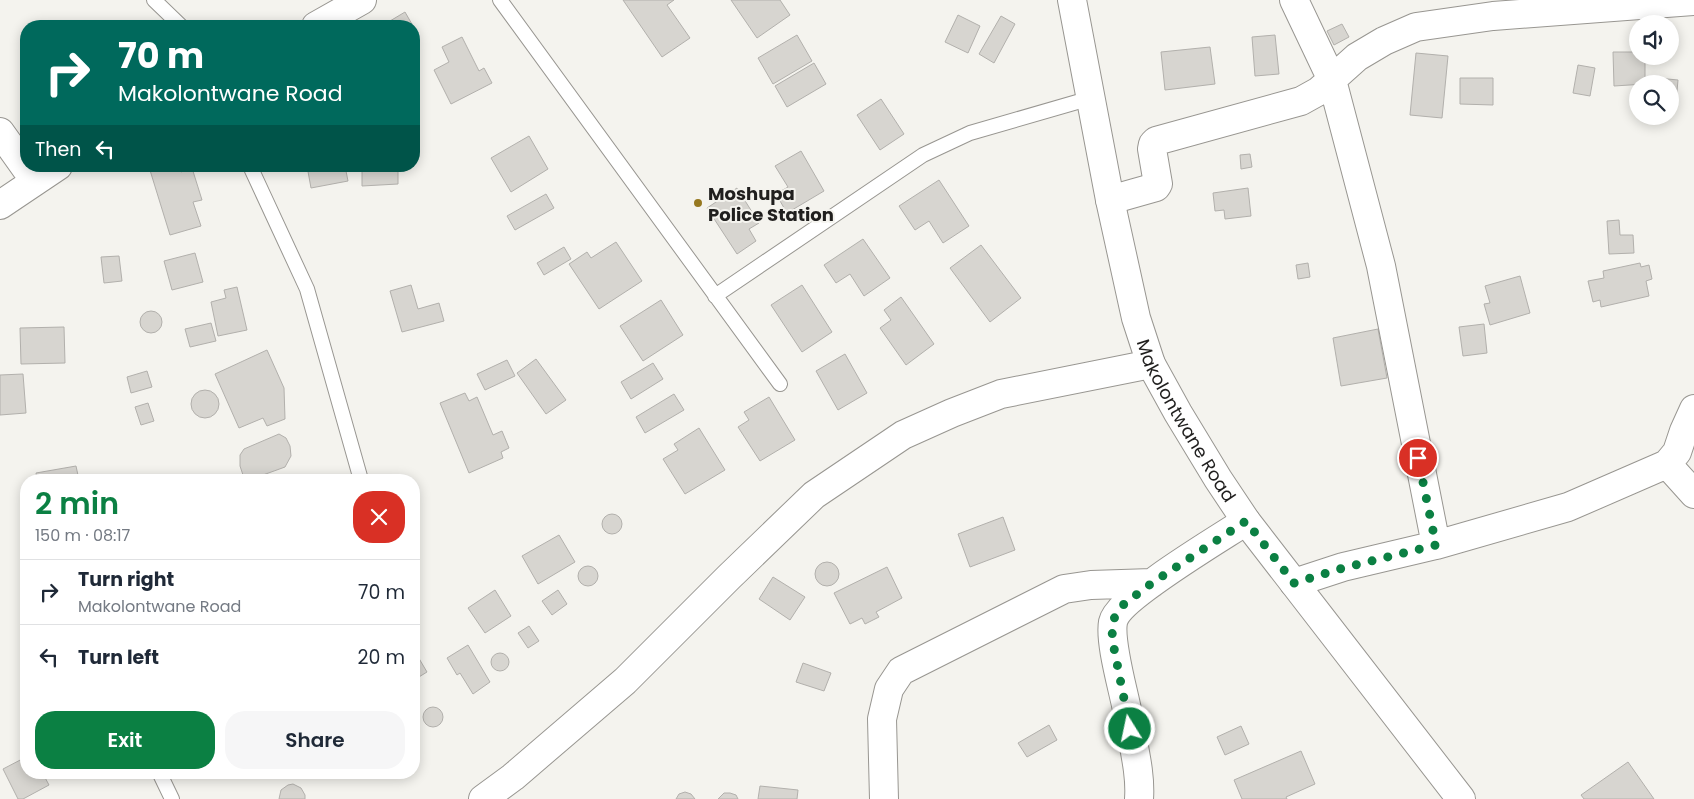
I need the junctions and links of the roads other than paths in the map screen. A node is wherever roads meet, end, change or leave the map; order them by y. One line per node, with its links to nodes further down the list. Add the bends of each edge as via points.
1 (154, 0): 7 (lane)
2 (362, 0): 8 (street)
3 (500, 0): 19 (lane)
4 (1072, 0): 10 (street, Makolontwane Road)
5 (1294, 0): 9 (street)
6 (1694, 1): 9 (street, via 1493,16 1416,27 1357,57)
7 (175, 20)
8 (327, 20)
9 (1332, 80): 17 (street, via 1301,101 1156,141 1152,144 1156,187); 27 (street, via 1381,266)
10 (1090, 98): 17 (street, Makolontwane Road); 19 (lane, via 970,133 923,155)
11 (0, 132): 12 (street)
12 (20, 159)
13 (29, 172): 16 (street)
14 (48, 172): 16 (street)
15 (253, 172): 24 (lane, via 307,289)
16 (35, 180): 18 (street)
17 (1110, 200): 20 (street, Makolontwane Road, via 1136,318)
18 (0, 204)
19 (715, 296): 21 (lane)
20 (1151, 364): 26 (street, Makolontwane Road, via 1209,465); 32 (street, via 1001,394 903,436 814,495 626,681)
21 (780, 384)
22 (1694, 409): 23 (street, via 1677,452)
23 (1667, 464): 25 (street); 27 (street, via 1568,507)
24 (359, 474)
25 (1694, 494)
26 (1246, 521): 28 (street); 29 (street, Makolontwane Road)
27 (1436, 545): 29 (street)
28 (1152, 583): 33 (street, via 1064,589 901,671 889,689 882,719); 34 (street, via 1124,604 1113,620 1112,638 1140,786)
29 (1294, 583): 35 (street, Makolontwane Road)
30 (162, 779): 31 (lane)
31 (172, 799)
32 (483, 799)
33 (884, 799)
34 (1139, 799)
35 (1461, 799)

